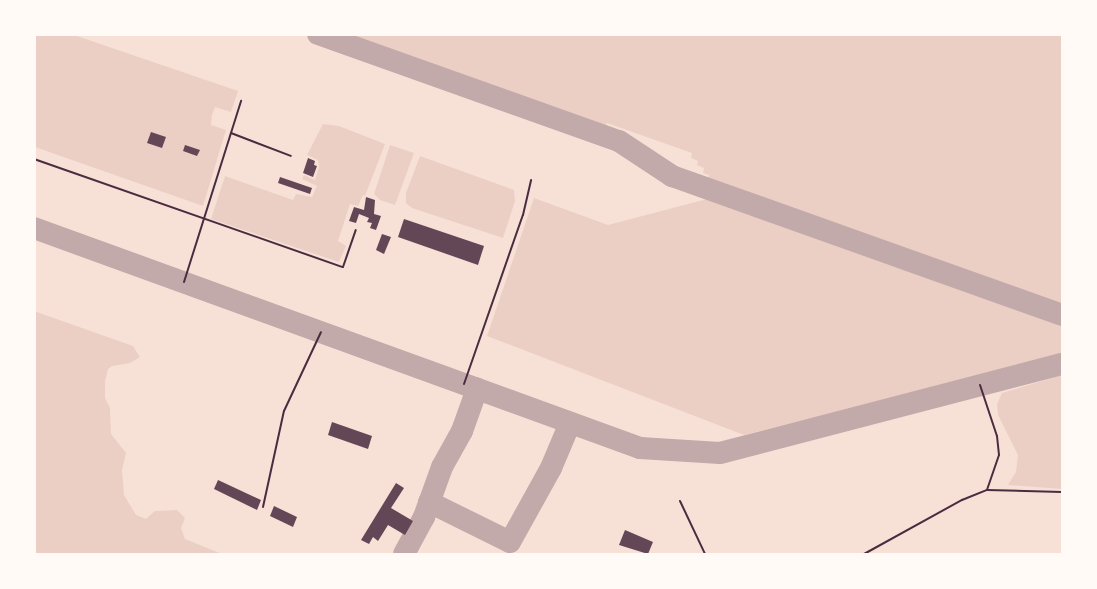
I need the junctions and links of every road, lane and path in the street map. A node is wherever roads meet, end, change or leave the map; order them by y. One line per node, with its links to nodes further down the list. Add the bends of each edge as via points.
1 (241, 101): 2 (lane)
2 (231, 133): 3 (lane); 6 (lane)
3 (291, 156)
4 (34, 159): 6 (lane)
5 (531, 180): 10 (lane, via 523,215)
6 (204, 220): 7 (lane, via 343,267); 8 (lane)
7 (356, 230)
8 (184, 282)
9 (321, 332): 15 (lane, via 284,411)
10 (464, 384)
11 (980, 385): 12 (lane, via 998,436 999,455)
12 (987, 490): 13 (lane); 17 (lane)
13 (1062, 492)
14 (680, 501): 16 (lane)
15 (263, 507)
16 (705, 555)
17 (864, 555)

